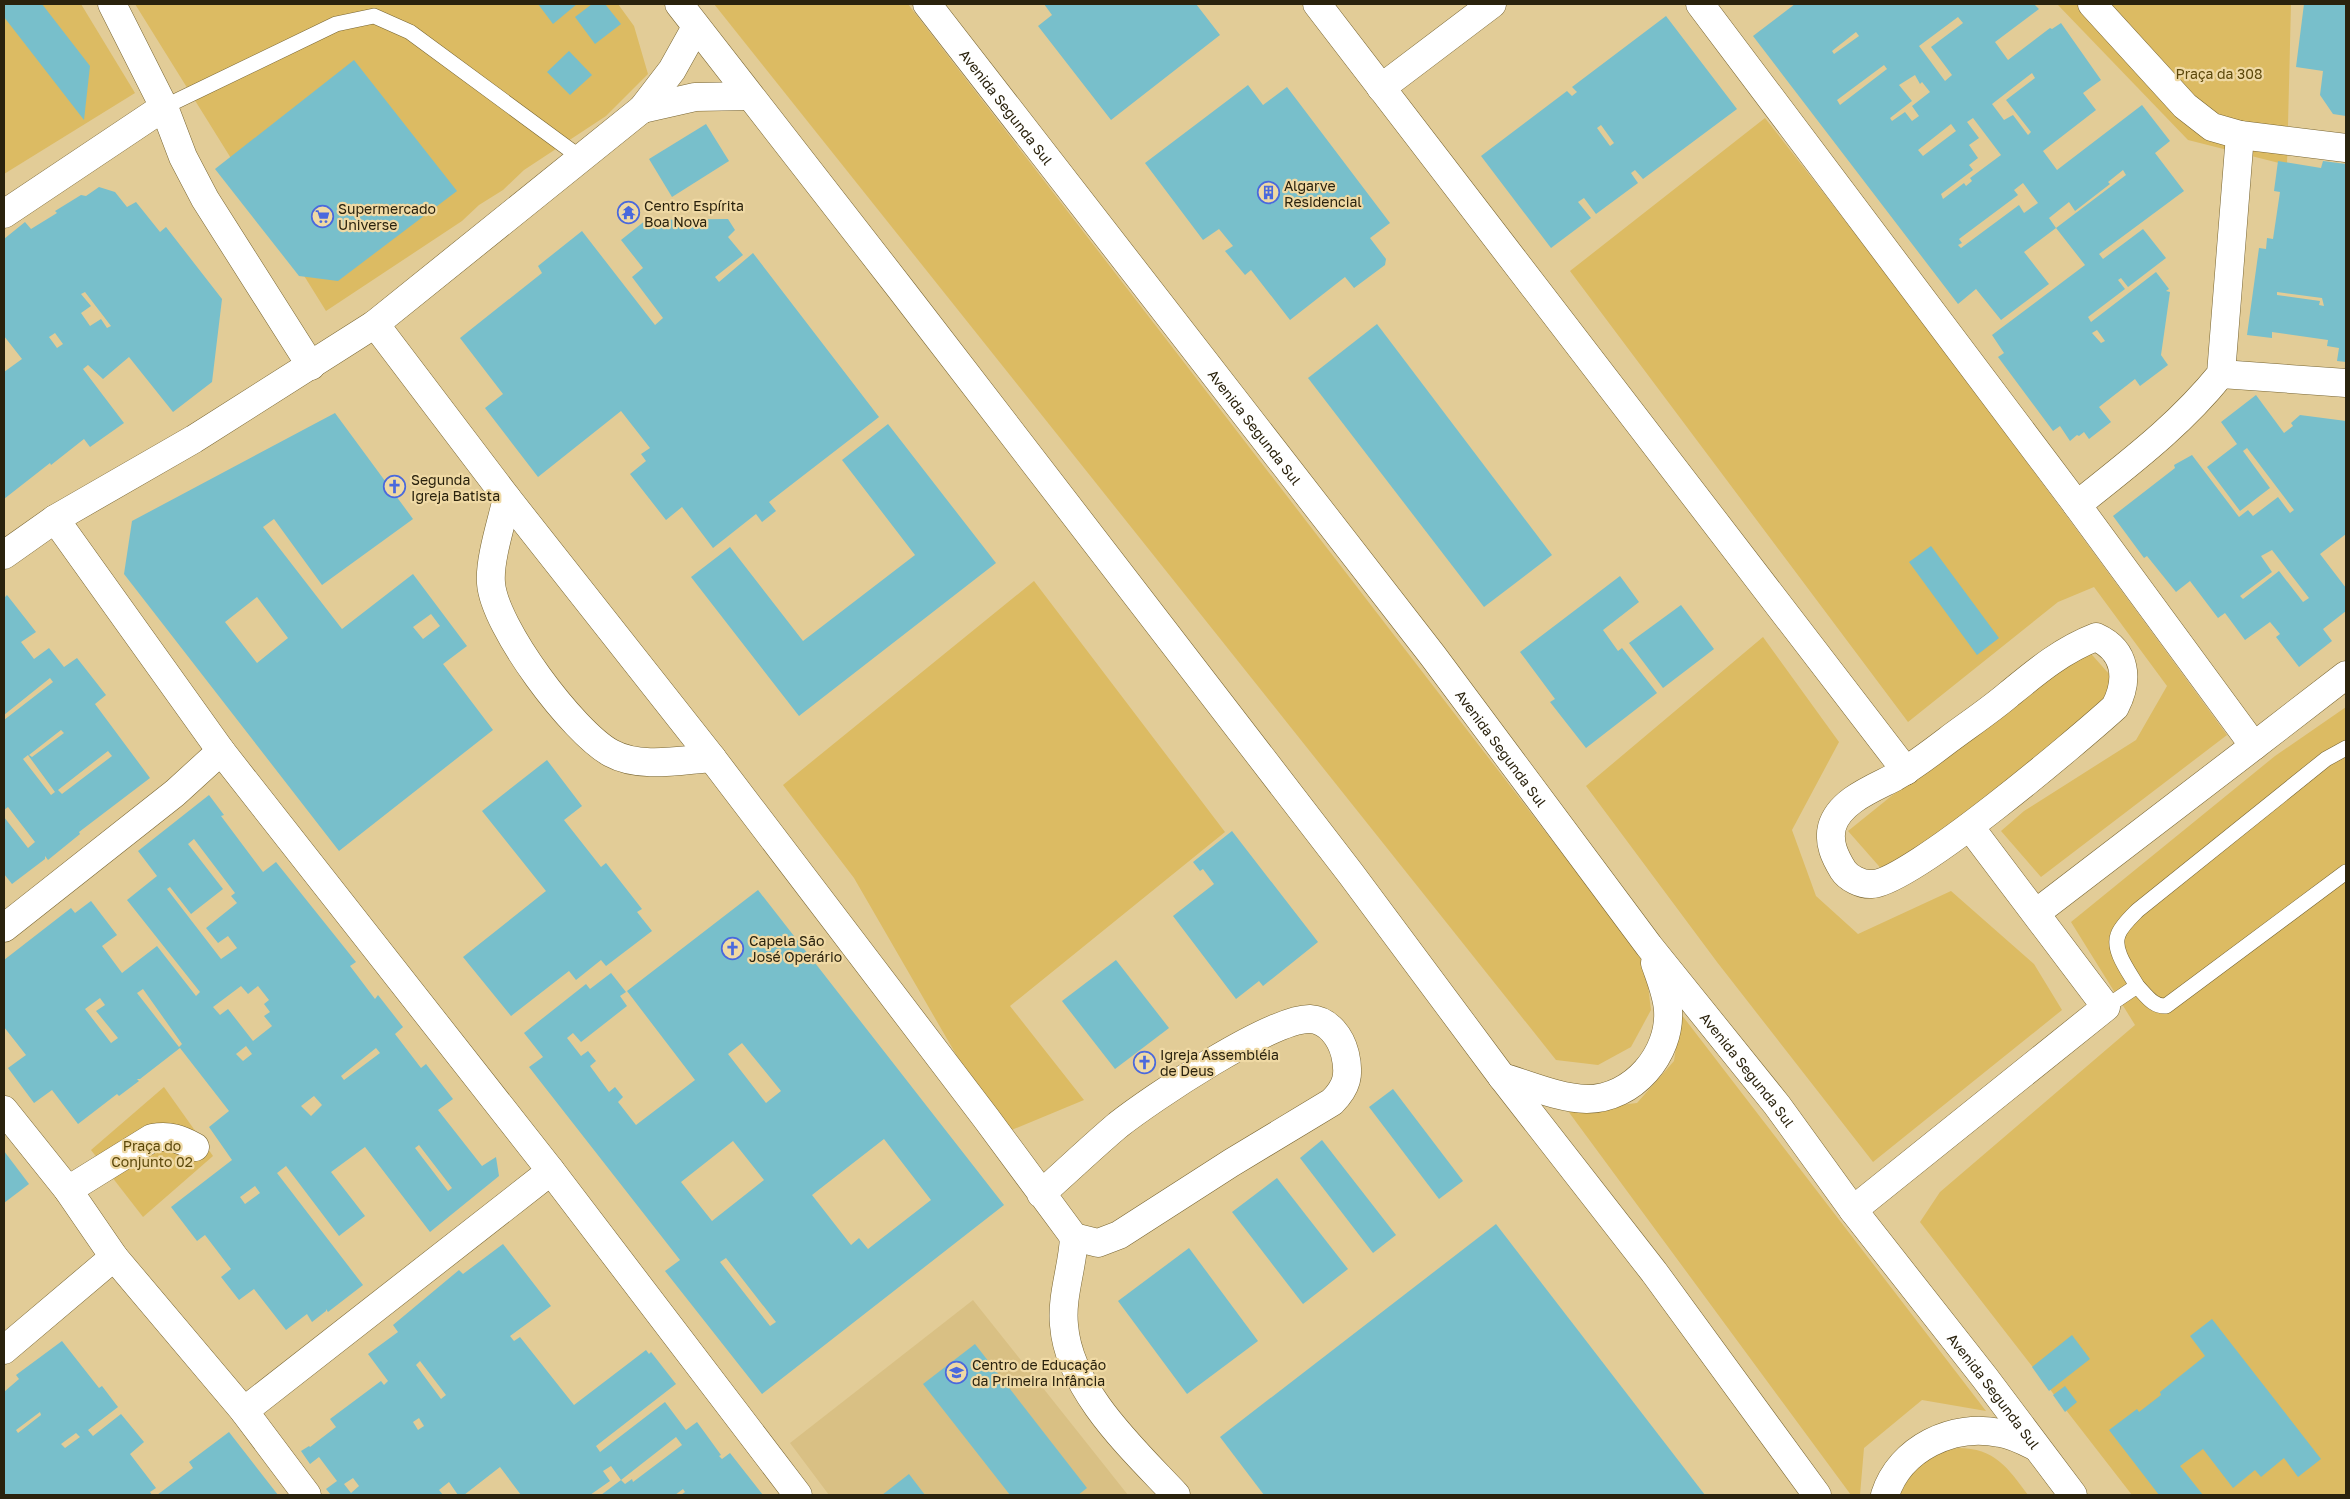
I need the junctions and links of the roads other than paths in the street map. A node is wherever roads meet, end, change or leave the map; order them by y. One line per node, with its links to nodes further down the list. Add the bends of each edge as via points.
1 (112, 4): 11 (street)
2 (678, 4): 8 (street)
3 (927, 4): 35 (street, Avenida Segunda Sul, via 1433,656)
4 (1317, 4): 9 (street)
5 (1492, 4): 9 (street)
6 (2092, 4): 13 (street, via 2185,106 2212,127)
7 (1702, 5): 22 (street)
8 (696, 27): 10 (street); 12 (street, via 672,70)
9 (1381, 88): 30 (street)
10 (748, 96): 12 (street, via 695,96); 38 (street, via 900,288 1351,874)
11 (164, 107): 15 (lane, via 336,24 374,16 410,32); 16 (street); 18 (street, via 183,157 205,199)
12 (642, 109): 15 (street)
13 (2240, 135): 14 (street); 19 (street)
14 (2346, 148)
15 (581, 158): 17 (street)
16 (4, 214)
17 (375, 324): 18 (street); 21 (street)
18 (311, 366): 23 (street, via 194,439)
19 (2221, 374): 20 (street); 22 (street, via 2196,405 2160,439)
20 (2346, 383)
21 (507, 498): 29 (street); 29 (street, via 491,583 507,630 535,675 594,740 612,753 651,762)
22 (2077, 505): 26 (street)
23 (55, 519): 24 (street); 28 (street)
24 (4, 555)
25 (2346, 675): 26 (street)
26 (2254, 746): 33 (street)
27 (2346, 748): 36 (lane, via 2326,759 2138,910 2118,935 2117,945)
28 (221, 751): 34 (street, via 175,793); 41 (street)
29 (712, 758): 43 (street)
30 (1906, 771): 31 (street, via 1860,795 1843,809 1832,827 1831,844 1836,860 1846,874 1858,882 1872,884 1889,880); 31 (street, via 2055,657 2096,637 2107,642 2121,661 2124,677 2122,694 2115,707)
31 (1970, 827): 33 (street)
32 (2346, 872): 36 (lane, via 2166,1006 2158,1006)
33 (2036, 913): 37 (street)
34 (4, 928)
35 (1648, 946): 38 (street, via 1663,986 1668,1010 1667,1032 1660,1052 1634,1082 1618,1091 1589,1099 1572,1098); 44 (street, Avenida Segunda Sul, via 1777,1106)
36 (2137, 986): 37 (lane)
37 (2106, 1007): 44 (street)
38 (1502, 1078): 53 (street, via 1654,1272)
39 (4, 1110): 42 (street)
40 (196, 1147): 42 (street, via 178,1138 152,1138)
41 (551, 1171): 48 (street); 51 (street)
42 (68, 1190): 46 (street)
43 (1041, 1194): 45 (street); 45 (street, via 1119,1124 1193,1074 1256,1037 1295,1021 1311,1019 1330,1027 1339,1037 1348,1067 1347,1082 1332,1102 1119,1235 1098,1243)
44 (1852, 1210): 49 (street, Avenida Segunda Sul)
45 (1074, 1237): 52 (street, via 1063,1324 1084,1388 1114,1427)
46 (114, 1257): 47 (street); 48 (street)
47 (4, 1350)
48 (244, 1411): 50 (street)
49 (2037, 1448): 54 (street, via 2000,1432 1970,1430 1945,1437 1922,1446 1902,1463 1889,1483); 55 (street, Avenida Segunda Sul)
50 (308, 1495)
51 (798, 1495)
52 (1176, 1495)
53 (1817, 1495)
54 (1886, 1495)
55 (2073, 1495)

